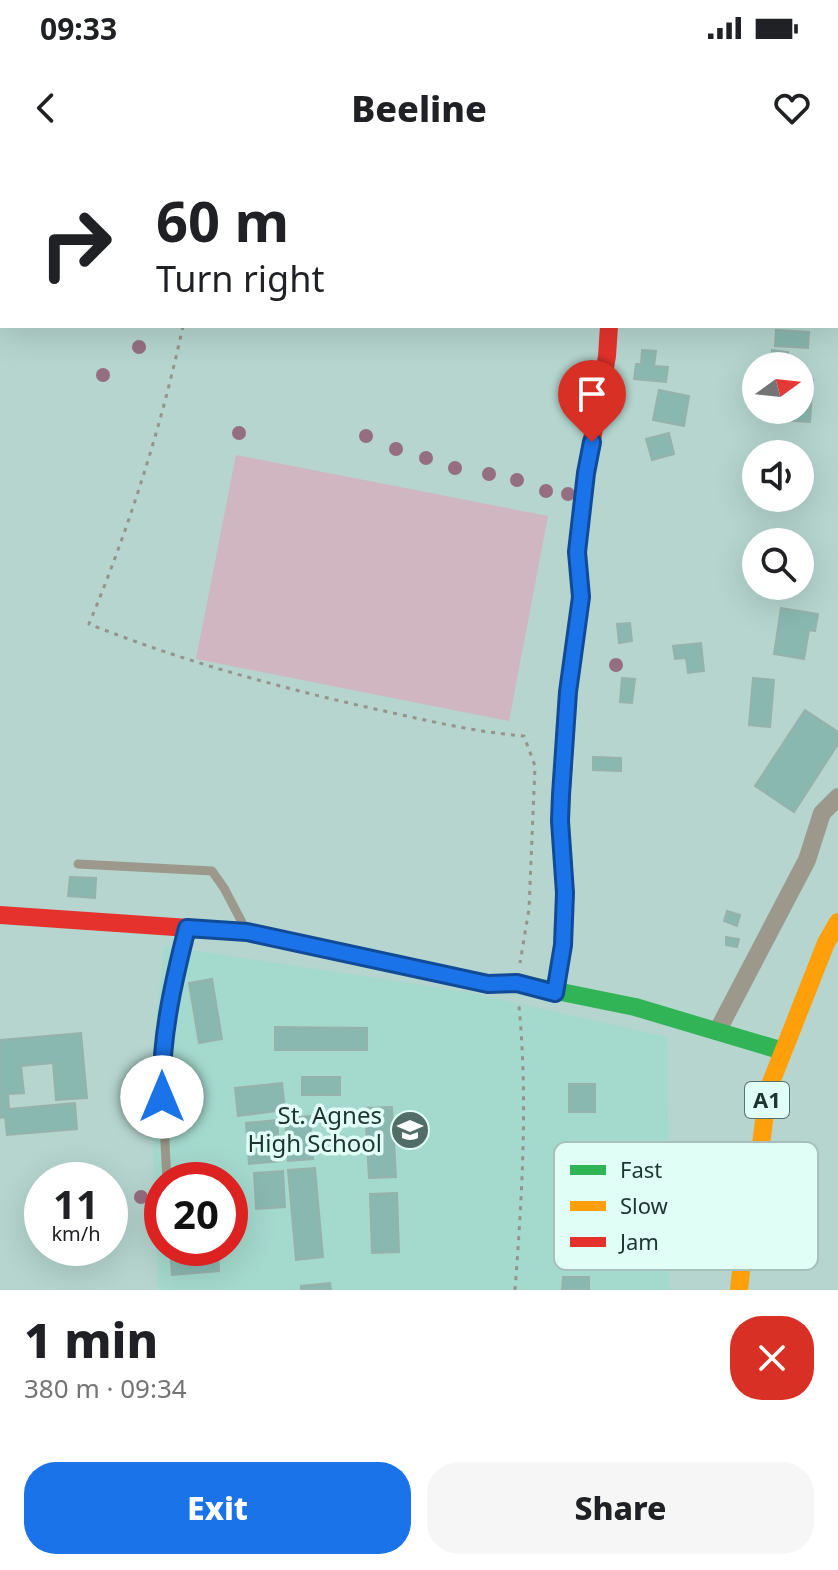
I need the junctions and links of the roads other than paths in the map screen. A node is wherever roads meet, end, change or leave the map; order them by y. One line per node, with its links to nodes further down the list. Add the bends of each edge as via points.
1 (609, 328): 8 (street, via 577,552 581,597 567,707 560,821 563,945)
2 (838, 797): 9 (street, via 822,813 807,860)
3 (78, 864): 7 (lane, via 212,871)
4 (0, 915): 6 (street)
5 (838, 922): 10 (street, A1)
6 (187, 928): 7 (street); 12 (lane, via 172,985 161,1069)
7 (247, 932): 8 (street, via 488,984 517,983)
8 (555, 993): 9 (street, via 635,1007)
9 (718, 1030): 10 (street)
10 (783, 1051): 11 (street, A1, via 768,1090)
11 (761, 1142)
12 (166, 1162)
13 (741, 1270): 14 (street, A1)
14 (739, 1290)

